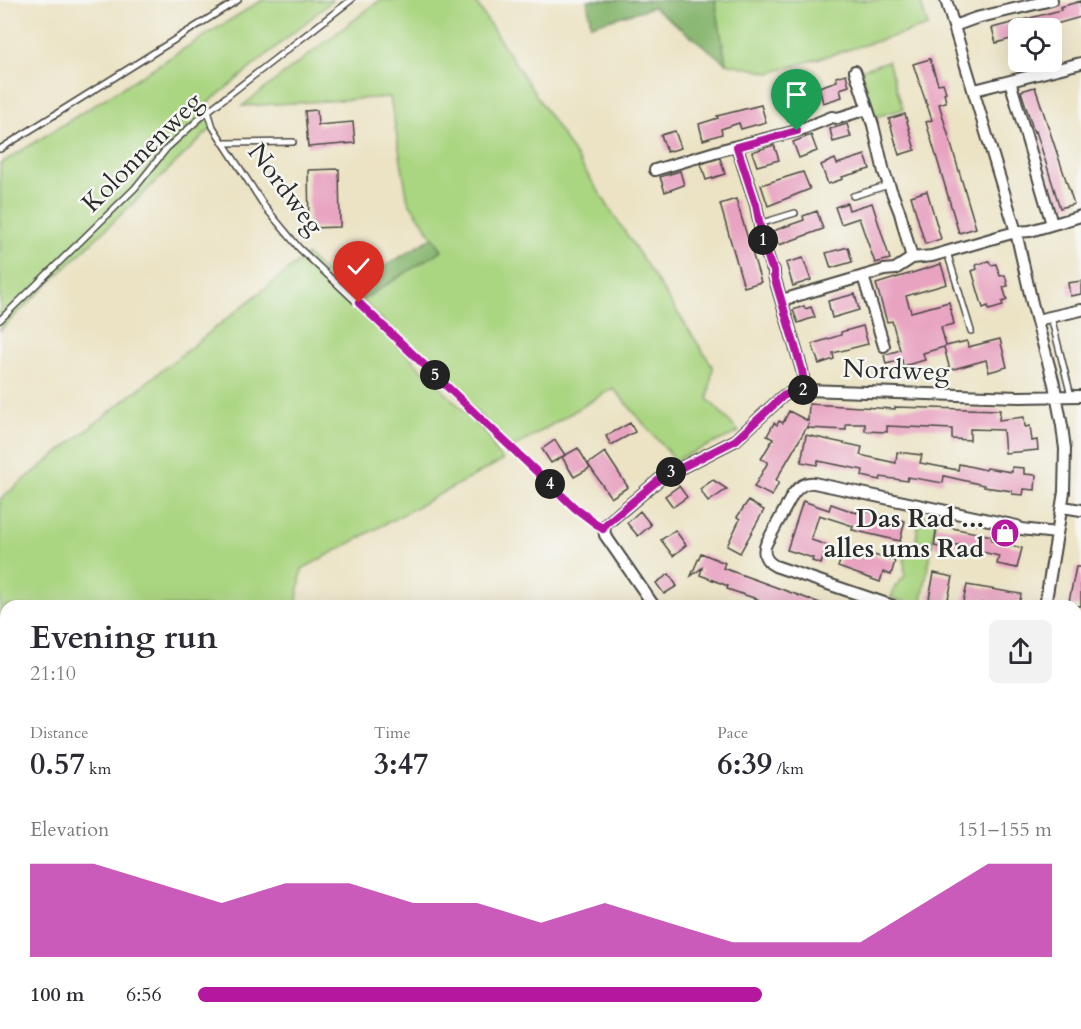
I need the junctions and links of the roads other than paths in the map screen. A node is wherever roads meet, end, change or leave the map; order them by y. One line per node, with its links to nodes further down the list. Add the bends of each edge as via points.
1 (238, 0): 15 (lane)
2 (351, 0): 11 (lane, Kolonnenweg)
3 (946, 0): 5 (street)
4 (1052, 0): 5 (street)
5 (954, 26): 9 (street)
6 (1081, 63): 8 (street)
7 (855, 71): 10 (street)
8 (1010, 81): 9 (street); 22 (street)
9 (975, 90): 23 (street)
10 (867, 109): 14 (street); 17 (street)
11 (208, 111): 13 (lane, Nordweg); 30 (lane, Kolonnenweg)
12 (293, 142): 13 (lane)
13 (224, 143): 39 (lane, Nordweg, via 265,207 299,248 575,508)
14 (737, 147): 16 (street); 21 (street)
15 (0, 149)
16 (656, 170)
17 (889, 185): 18 (lane); 25 (street)
18 (853, 196)
19 (795, 213): 21 (lane)
20 (1081, 216): 22 (street)
21 (759, 224): 27 (street)
22 (1052, 224): 23 (street)
23 (1016, 232): 24 (street); 31 (street)
24 (947, 252): 25 (street); 32 (lane)
25 (912, 258): 26 (street, via 895,269)
26 (863, 276): 27 (street); 33 (street)
27 (782, 300): 34 (street)
28 (1081, 310): 29 (street)
29 (1051, 316): 31 (street); 36 (lane)
30 (0, 320)
31 (1037, 320): 35 (street)
32 (971, 331)
33 (884, 346)
34 (805, 390): 35 (street, Nordweg); 39 (street, Nordweg, via 783,396 736,440 661,478)
35 (1056, 396): 36 (street, Nordweg); 37 (street, via 1065,449)
36 (1076, 396)
37 (1063, 507): 38 (street); 40 (street)
38 (1081, 510)
39 (603, 529): 41 (street, Nordweg)
40 (1056, 533): 42 (street, via 814,483 799,487 766,544 766,559 775,566); 43 (street)
41 (650, 600)
42 (875, 600)
43 (1046, 600)

